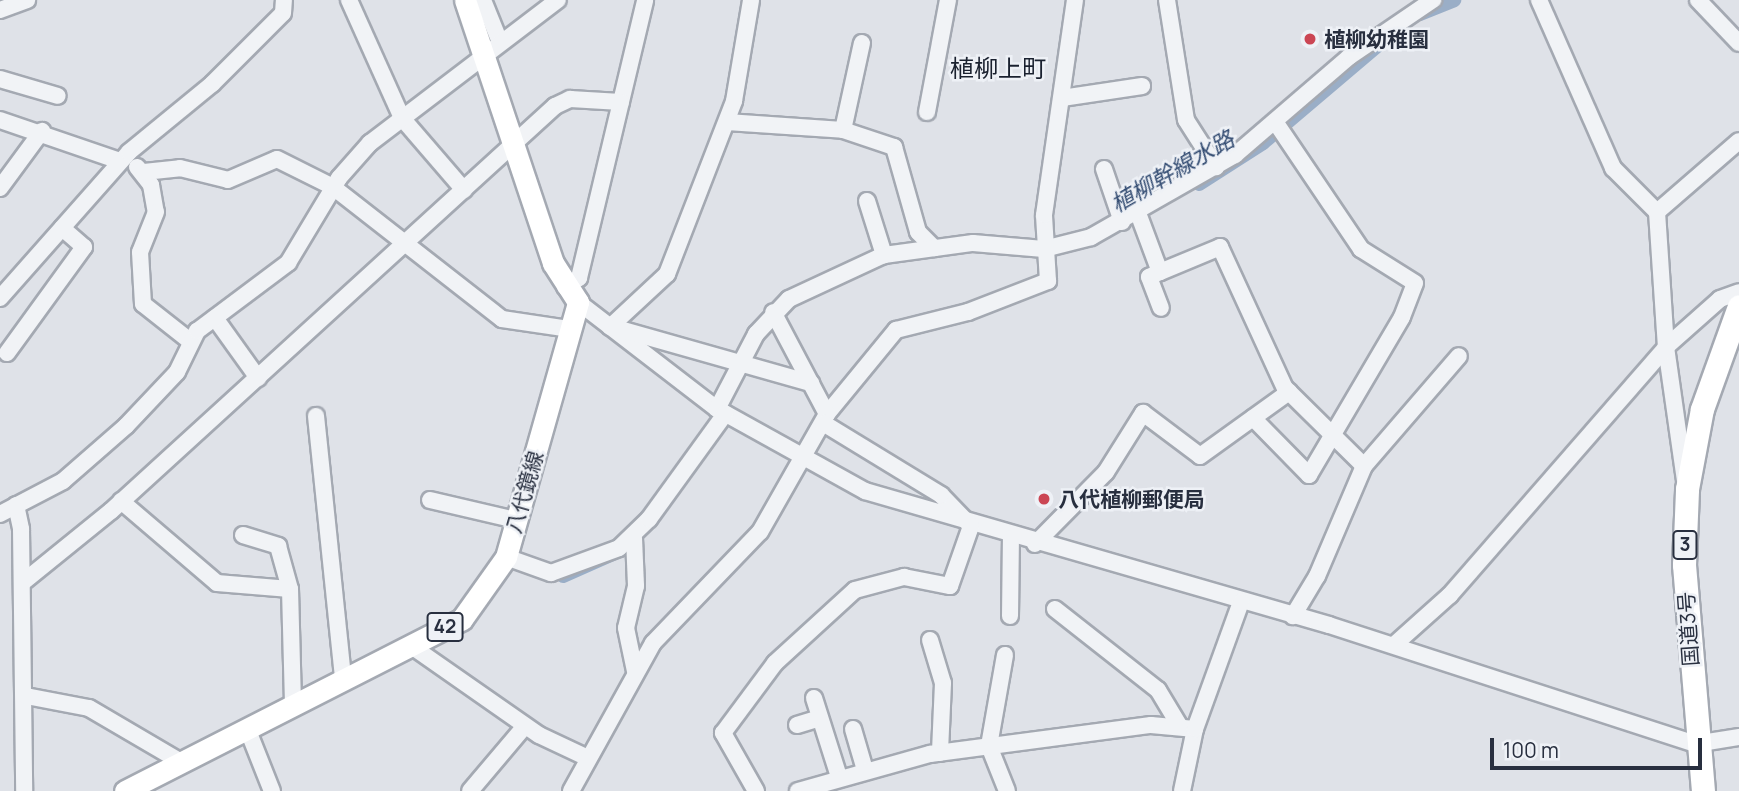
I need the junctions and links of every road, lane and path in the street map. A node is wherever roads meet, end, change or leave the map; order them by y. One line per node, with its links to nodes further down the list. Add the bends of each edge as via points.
1 (27, 0): 14 (street)
2 (284, 0): 33 (street, via 283,13 212,84)
3 (349, 0): 25 (street)
4 (558, 0): 15 (street)
5 (645, 0): 23 (street)
6 (751, 0): 27 (street)
7 (948, 0): 24 (street)
8 (1075, 0): 22 (street)
9 (1167, 0): 34 (street, via 1186,120)
10 (1539, 0): 41 (street, via 1614,168)
11 (1699, 0): 17 (street)
12 (1426, 1): 28 (street)
13 (473, 6): 15 (street); 18 (main road)
14 (0, 10)
15 (499, 42): 18 (street)
16 (862, 43): 29 (street)
17 (1739, 43)
18 (481, 57): 25 (street); 32 (main road)
19 (0, 79): 21 (street)
20 (1142, 86): 22 (street)
21 (58, 96)
22 (1062, 98): 47 (street)
23 (621, 102): 32 (street, via 563,101); 51 (street)
24 (927, 112)
25 (402, 118): 37 (street); 39 (street)
26 (0, 120): 30 (street)
27 (727, 122): 29 (street); 57 (street, via 667,274)
28 (1276, 123): 34 (street); 71 (street, via 1362,249 1415,283)
29 (843, 130): 46 (street, via 894,147 918,232)
30 (42, 131): 33 (street); 38 (street)
31 (1739, 141): 41 (street)
32 (511, 145): 39 (street); 51 (main road)
33 (122, 160): 36 (street); 44 (street)
34 (1216, 167): 42 (street)
35 (1104, 169): 43 (street)
36 (144, 172): 37 (street, via 180,168 228,180 277,159); 59 (street, via 156,212 140,252 143,304)
37 (333, 187): 45 (street); 56 (street, via 288,263)
38 (0, 188)
39 (464, 190): 45 (street)
40 (867, 201): 48 (street)
41 (1657, 212): 60 (street)
42 (1138, 213): 43 (street); 49 (street)
43 (1122, 222): 47 (street, via 1075,244)
44 (62, 228): 52 (street); 61 (street, via 84,247)
45 (409, 243): 58 (street, via 502,319); 64 (street)
46 (934, 248): 47 (street, via 997,243); 48 (street)
47 (1044, 248): 70 (street, via 1048,281 968,312 896,330)
48 (884, 255): 55 (street, via 828,277)
49 (1160, 272): 54 (street, via 1149,277); 66 (street, via 1220,247)
50 (1739, 292): 60 (street, via 1720,299)
51 (572, 295): 57 (street); 58 (main road, 八代鏡線 / 42)
52 (0, 298)
53 (1739, 306): 74 (highway, 国道3号 / 3, via 1702,408)
54 (1161, 307)
55 (773, 312): 63 (street); 65 (street)
56 (215, 318): 59 (street); 64 (street)
57 (610, 327): 63 (street); 67 (street)
58 (570, 329): 79 (main road, 八代鏡線 / 42)
59 (190, 341): 77 (street, via 177,372 126,426 63,481)
60 (1666, 347): 74 (street); 94 (street, via 1450,595)
61 (7, 352)
62 (1459, 356): 73 (street)
63 (745, 359): 65 (street); 67 (street)
64 (258, 378): 76 (street)
65 (811, 383): 70 (street)
66 (1289, 392): 69 (street); 71 (street)
67 (721, 411): 72 (street); 82 (street)
68 (316, 416): 97 (street)
69 (1252, 418): 71 (street, via 1309,475); 84 (street, via 1200,456 1143,413 1106,472)
70 (825, 419): 72 (street); 80 (street, via 941,495)
71 (1331, 435): 73 (street)
72 (804, 460): 80 (street, via 865,491); 96 (street, via 743,555 666,624)
73 (1364, 466): 91 (street, via 1317,576)
74 (1687, 489): 108 (highway, 国道3号 / 3, via 1684,565)
75 (430, 500): 79 (street)
76 (121, 501): 86 (street); 87 (street, via 217,583)
77 (16, 505): 78 (street); 86 (street)
78 (0, 514)
79 (516, 520): 85 (main road, 八代鏡線 / 42)
80 (971, 526): 83 (street); 121 (street, via 950,586 904,577 855,590 775,663 723,733)
81 (243, 535): 87 (street, via 278,546)
82 (634, 538): 85 (street, via 551,573); 96 (street, via 636,586 626,628)
83 (1011, 538): 84 (street); 90 (street)
84 (1035, 544): 88 (street)
85 (506, 557): 93 (main road, 八代鏡線 / 42, via 462,619)
86 (22, 583): 98 (street)
87 (290, 589): 100 (street)
88 (1241, 602): 91 (street); 104 (street)
89 (1055, 609): 104 (street, via 1158,690)
90 (1010, 616)
91 (1293, 616): 94 (street)
92 (930, 640): 110 (street, via 943,683)
93 (410, 645): 97 (main road, 八代鏡線 / 42); 103 (street)
94 (1394, 645): 108 (street)
95 (1005, 655): 109 (street)
96 (635, 671): 111 (street)
97 (344, 679): 100 (main road, 八代鏡線 / 42)
98 (26, 696): 112 (street, via 89,708); 117 (street)
99 (814, 698): 101 (street)
100 (293, 705): 105 (main road, 八代鏡線 / 42)
101 (820, 718): 102 (street); 114 (street)
102 (797, 725)
103 (524, 726): 111 (street); 119 (street)
104 (1187, 727): 109 (street); 124 (street)
105 (247, 728): 112 (main road, 八代鏡線 / 42); 118 (street)
106 (853, 729): 113 (street)
107 (1739, 737): 108 (street)
108 (1695, 744): 116 (highway, 国道3号 / 3)
109 (989, 746): 110 (street); 123 (street)
110 (940, 753): 113 (street)
111 (589, 758): 120 (street)
112 (181, 762): 115 (main road, 八代鏡線 / 42)
113 (865, 770): 114 (street)
114 (839, 777): 122 (street)
115 (135, 789)
116 (1701, 790)
117 (24, 791)
118 (272, 791)
119 (470, 791)
120 (571, 791)
121 (756, 791)
122 (798, 791)
123 (1007, 791)
124 (1182, 791)

